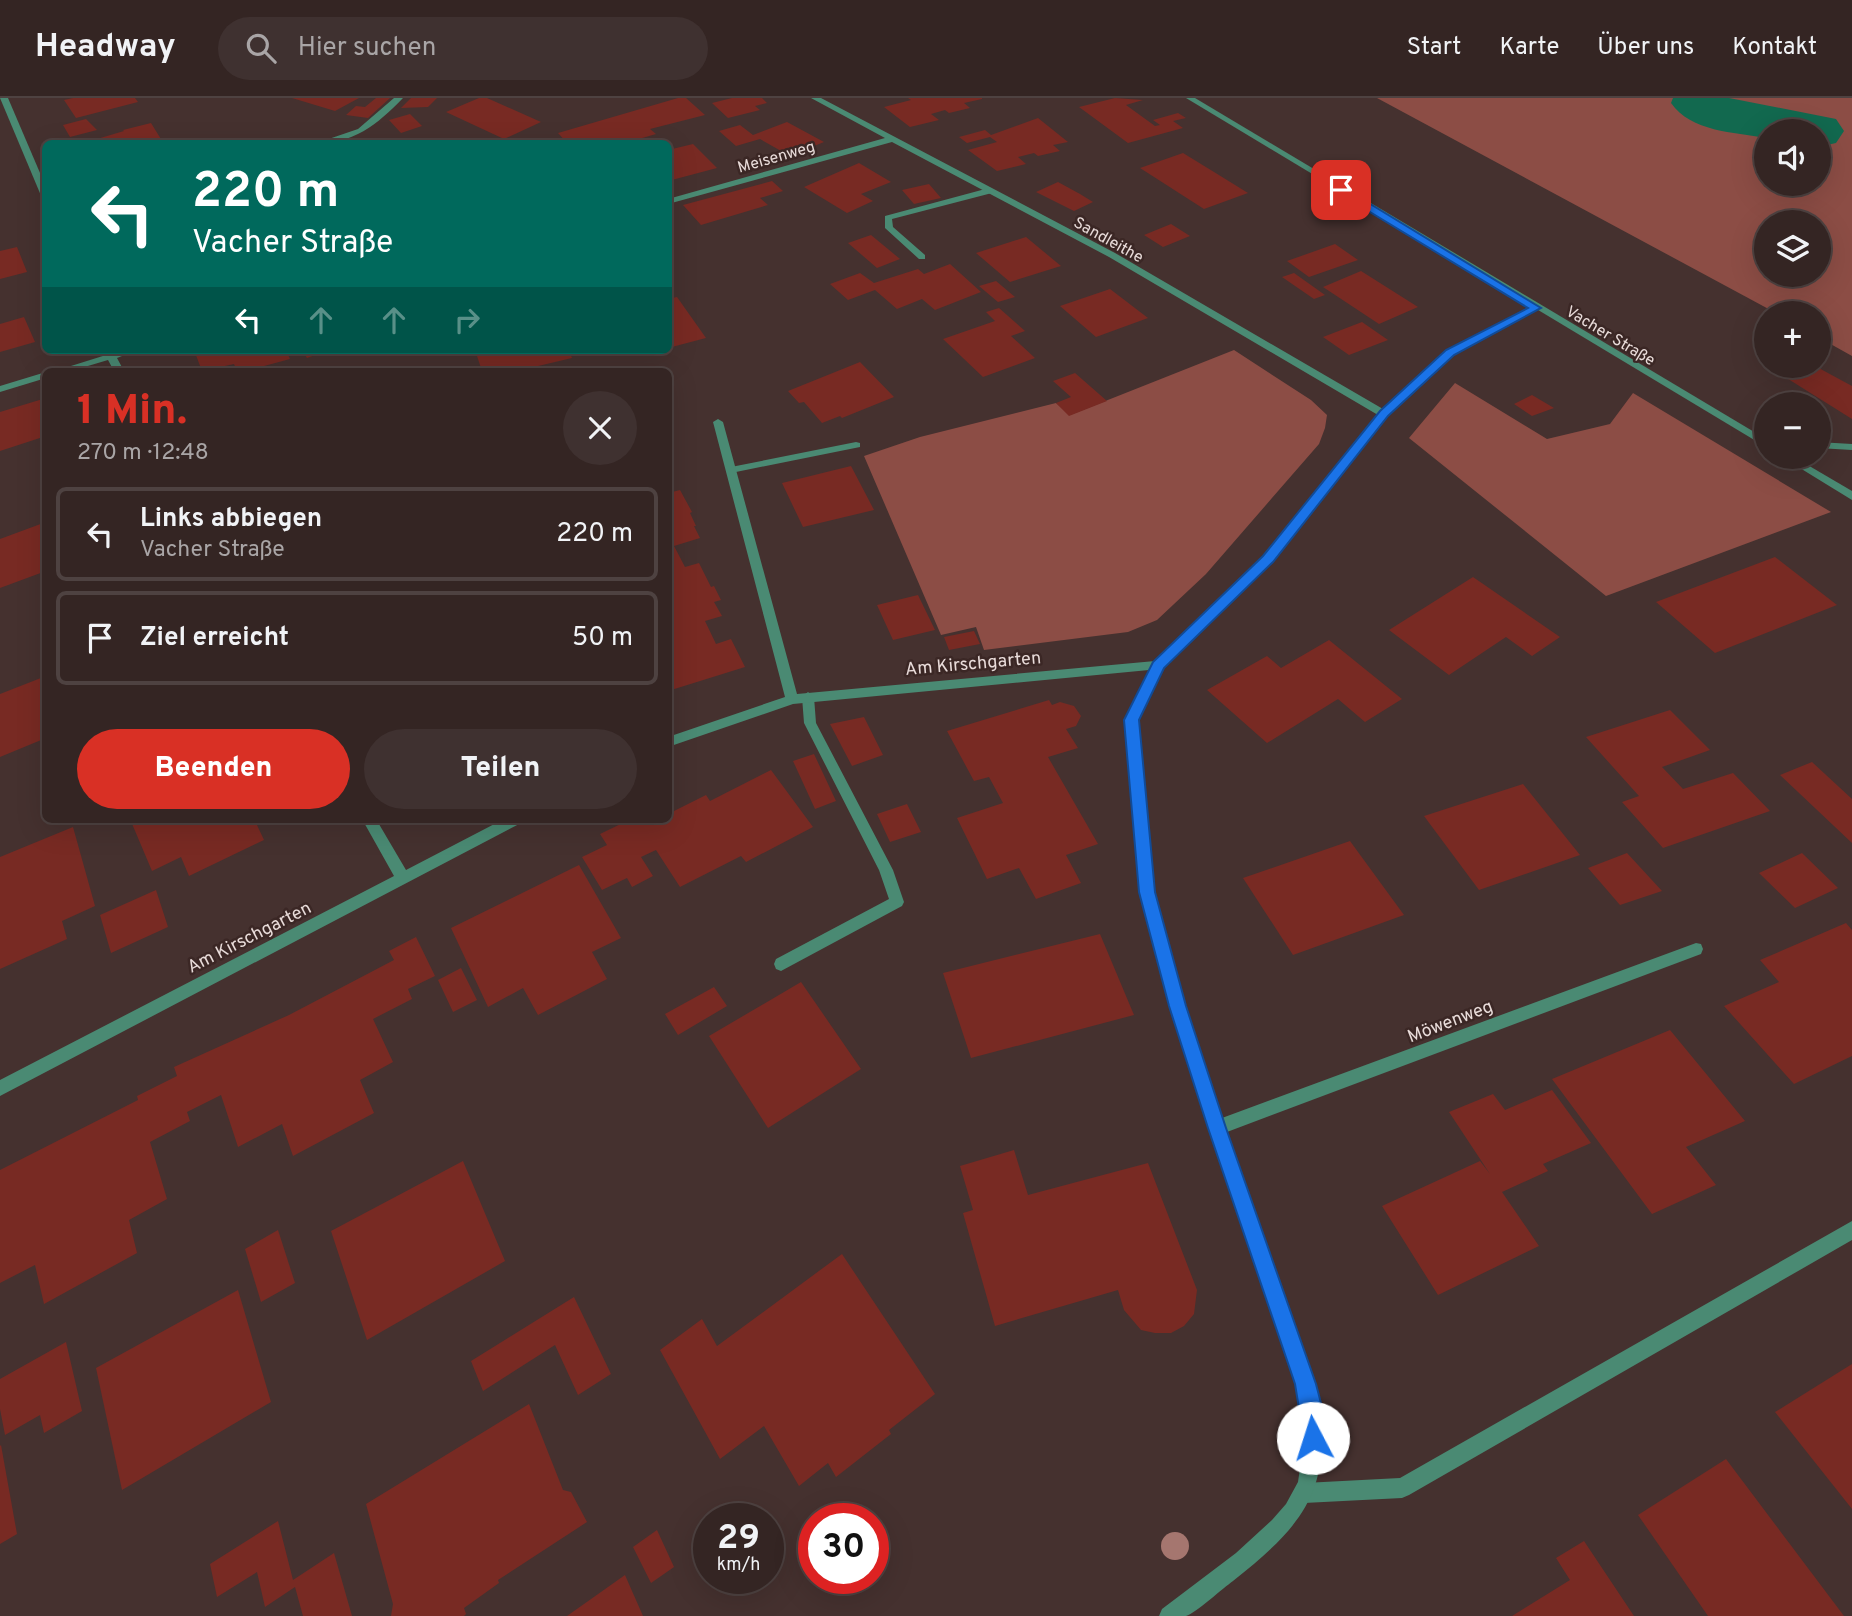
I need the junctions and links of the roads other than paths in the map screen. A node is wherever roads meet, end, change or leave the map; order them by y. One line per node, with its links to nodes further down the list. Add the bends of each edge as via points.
1 (5, 98): 7 (street)
2 (399, 98): 6 (street, via 361,131)
3 (815, 98): 5 (street, Sandleithe)
4 (1190, 98): 11 (street, Vacher Straße)
5 (892, 139): 8 (street, Sandleithe); 9 (street, Meisenweg)
6 (331, 140)
7 (42, 188)
8 (989, 191): 10 (street, via 888,218 889,228); 16 (street, Sandleithe, via 1112,255)
9 (672, 201)
10 (922, 257)
11 (1535, 308): 16 (street, via 1450,353); 18 (street, Vacher Straße)
12 (106, 354): 13 (street)
13 (68, 368)
14 (42, 376): 15 (street)
15 (0, 389)
16 (1384, 414): 25 (street, via 1268,559)
17 (718, 422): 23 (street)
18 (1754, 436)
19 (856, 445): 23 (street)
20 (1831, 446): 21 (street)
21 (1852, 447)
22 (1807, 469): 24 (street)
23 (731, 470): 27 (street)
24 (1852, 496)
25 (1158, 665): 26 (street, Am Kirschgarten); 35 (street, via 1132,720 1147,892)
26 (808, 697): 27 (street, Am Kirschgarten); 33 (street, via 810,723 886,870 897,902)
27 (792, 699): 28 (street, Am Kirschgarten)
28 (672, 742)
29 (371, 823): 31 (street)
30 (508, 823): 31 (street, Am Kirschgarten)
31 (403, 878): 34 (street, Am Kirschgarten)
32 (1696, 949): 35 (street, Möwenweg)
33 (781, 964)
34 (0, 1088)
35 (1217, 1128): 37 (street, via 1306,1384 1314,1421)
36 (1852, 1230): 37 (street, via 1402,1488)
37 (1304, 1493): 38 (street, via 1283,1526)
38 (1169, 1616)

